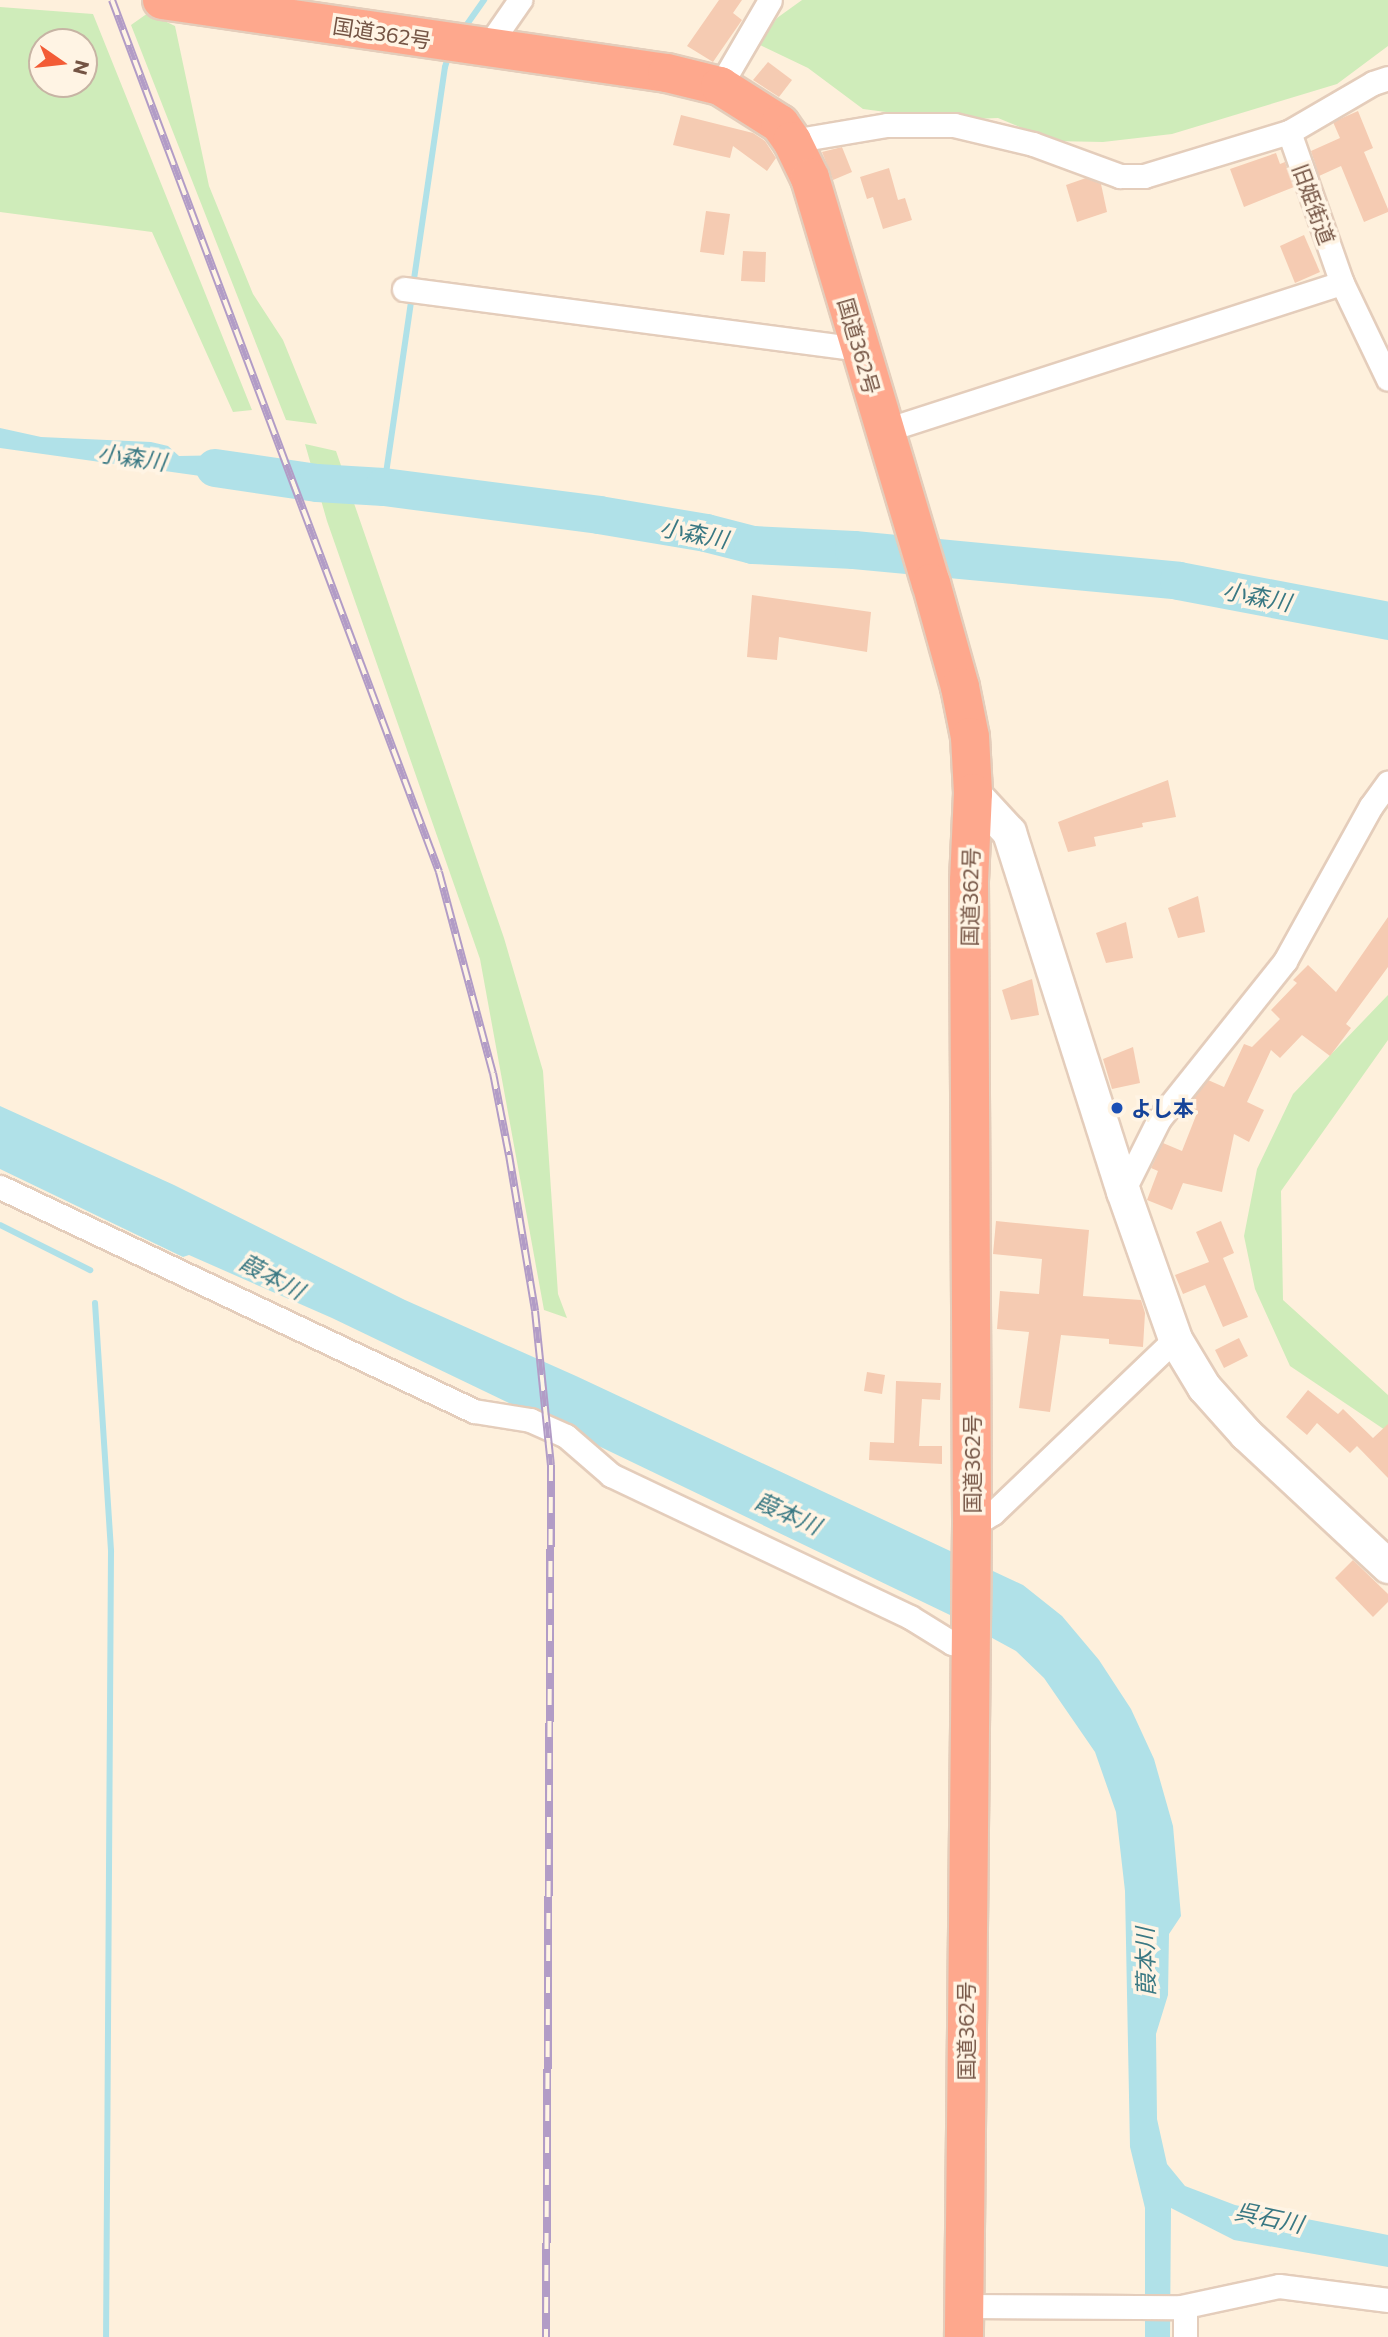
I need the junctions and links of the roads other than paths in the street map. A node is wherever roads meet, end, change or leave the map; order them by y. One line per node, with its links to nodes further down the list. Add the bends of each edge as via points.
1 (162, 0): 4 (highway, 国道362号)
2 (520, 0): 4 (street)
3 (770, 0): 6 (street)
4 (469, 46): 6 (highway, 国道362号, via 667,73)
5 (1388, 78): 7 (street)
6 (720, 86): 8 (highway, 国道362号, via 768,114)
7 (1289, 132): 8 (street, via 1144,176 1120,176 1033,144 954,125 887,125); 9 (street, 旧姫街道)
8 (792, 141): 11 (highway, 国道362号, via 810,178)
9 (1342, 283): 12 (street, 旧姫街道); 13 (street)
10 (415, 291): 11 (street)
11 (861, 349): 13 (highway, 国道362号)
12 (1387, 374)
13 (883, 431): 15 (highway, 国道362号, via 960,687 970,737)
14 (1388, 783): 17 (street, via 1285,961 1159,1119)
15 (972, 793): 17 (street, via 1009,832); 19 (highway, 国道362号)
16 (0, 1187): 21 (street, via 474,1410 530,1420 566,1436 611,1475 911,1617 952,1643)
17 (1123, 1191): 18 (street)
18 (1175, 1339): 19 (street); 20 (street, via 1205,1387 1246,1434)
19 (972, 1534): 21 (highway, 国道362号)
20 (1388, 1566)
21 (969, 1644): 24 (highway, 国道362号)
22 (1388, 2300): 23 (street, via 1279,2286)
23 (1183, 2307): 24 (street); 25 (street)
24 (964, 2322)
25 (1185, 2337)

